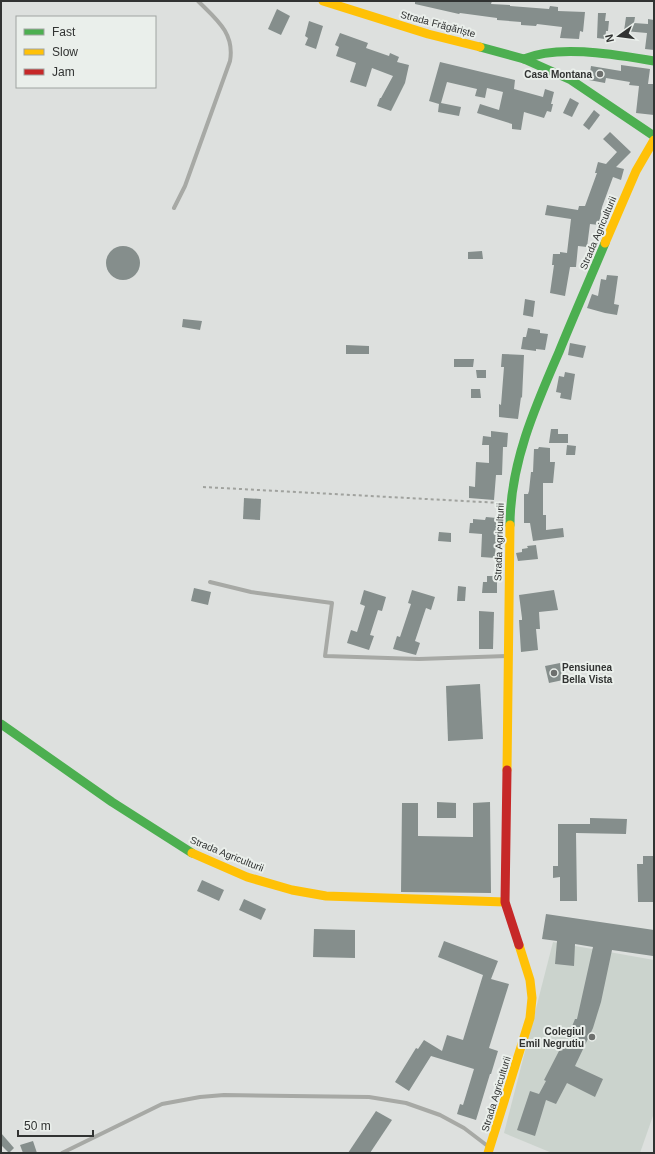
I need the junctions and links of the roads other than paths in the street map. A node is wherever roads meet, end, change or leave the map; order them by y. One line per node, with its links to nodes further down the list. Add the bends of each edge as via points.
1 (198, 1): 7 (lane, via 225,29 232,51 185,186)
2 (323, 1): 3 (street, Strada Frăgăriște)
3 (524, 59): 4 (street, via 534,54 553,52 605,54); 5 (street, Strada Frăgăriște, via 571,80)
4 (654, 61)
5 (654, 136)
6 (654, 140): 9 (street, Strada Agriculturii, via 636,171 534,410 519,459 510,503)
7 (174, 208)
8 (210, 582): 9 (lane, via 251,592 332,603 325,656 419,659)
9 (507, 656): 11 (street, Strada Agriculturii)
10 (1, 724): 11 (street, Strada Agriculturii, via 112,802 189,852 247,877 292,890 326,896)
11 (505, 902): 12 (street, Strada Agriculturii, via 530,980 532,998 530,1018)
12 (490, 1151): 13 (lane, via 464,1128 440,1115 406,1103 369,1097 224,1095 162,1104)
13 (62, 1153)

